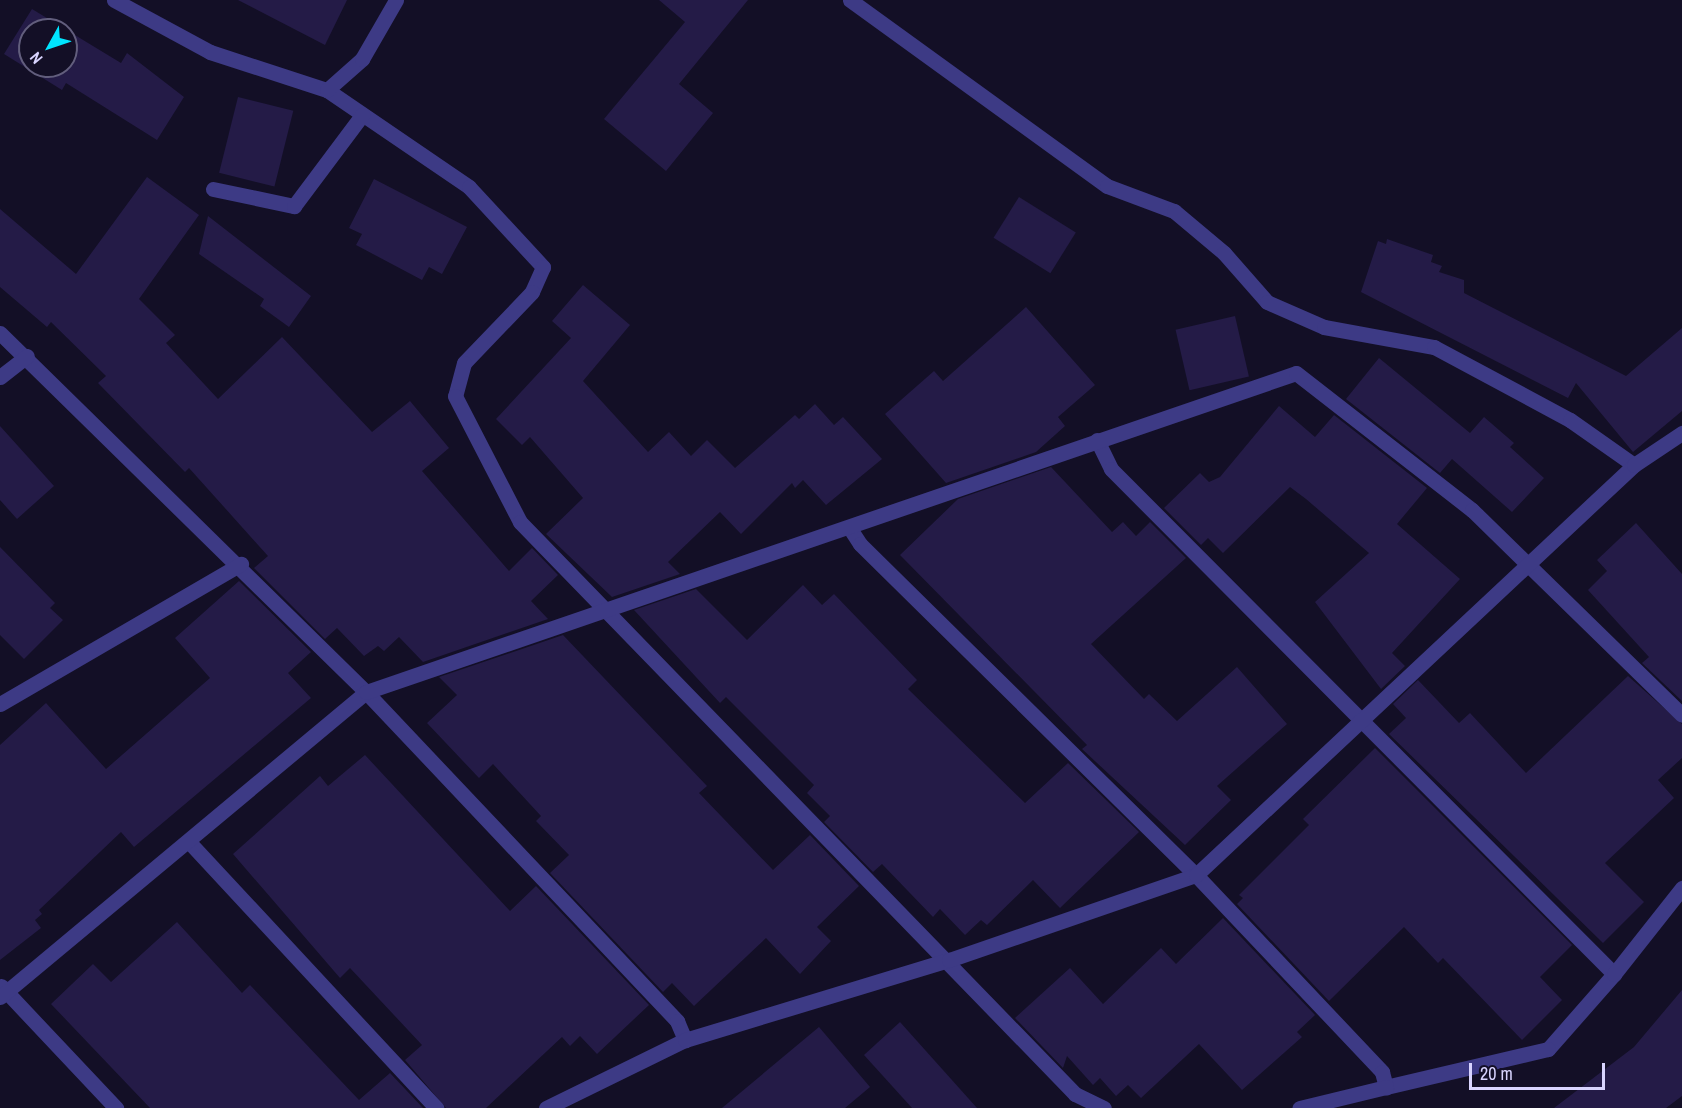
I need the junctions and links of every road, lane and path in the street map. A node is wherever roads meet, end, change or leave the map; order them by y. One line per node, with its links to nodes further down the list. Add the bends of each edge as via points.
1 (114, 0): 4 (street, via 210,52)
2 (396, 0): 4 (street, via 362,59)
3 (850, 0): 12 (street, via 1107,186 1174,211 1224,253 1267,302 1324,327 1434,347 1570,420)
4 (327, 90): 5 (street)
5 (362, 115): 6 (street, via 294,206); 16 (street, via 469,187 543,267 532,292 464,363 455,396 520,522)
6 (213, 189)
7 (0, 333): 8 (street)
8 (27, 356): 9 (street); 15 (street)
9 (0, 377)
10 (1682, 433): 12 (street)
11 (1097, 440): 13 (street); 14 (street, via 1296,373); 20 (street, via 1111,469)
12 (1634, 465): 14 (street)
13 (849, 527): 16 (street); 22 (street, via 860,544)
14 (1530, 561): 19 (street); 20 (street)
15 (241, 564): 17 (street); 18 (street)
16 (603, 607): 17 (street); 24 (street)
17 (366, 692): 21 (street); 27 (street, via 677,1021)
18 (0, 704)
19 (1682, 715)
20 (1362, 719): 22 (street); 25 (street)
21 (190, 843): 26 (street); 30 (street)
22 (1196, 875): 24 (street); 28 (street, via 1382,1072)
23 (1682, 888): 25 (street)
24 (949, 960): 27 (street); 32 (street, via 1075,1094)
25 (1614, 974): 28 (street, via 1548,1049)
26 (2, 991): 29 (street)
27 (685, 1040): 31 (street)
28 (1386, 1087): 33 (street)
29 (116, 1108)
30 (436, 1108)
31 (546, 1108)
32 (1104, 1108)
33 (1299, 1108)

